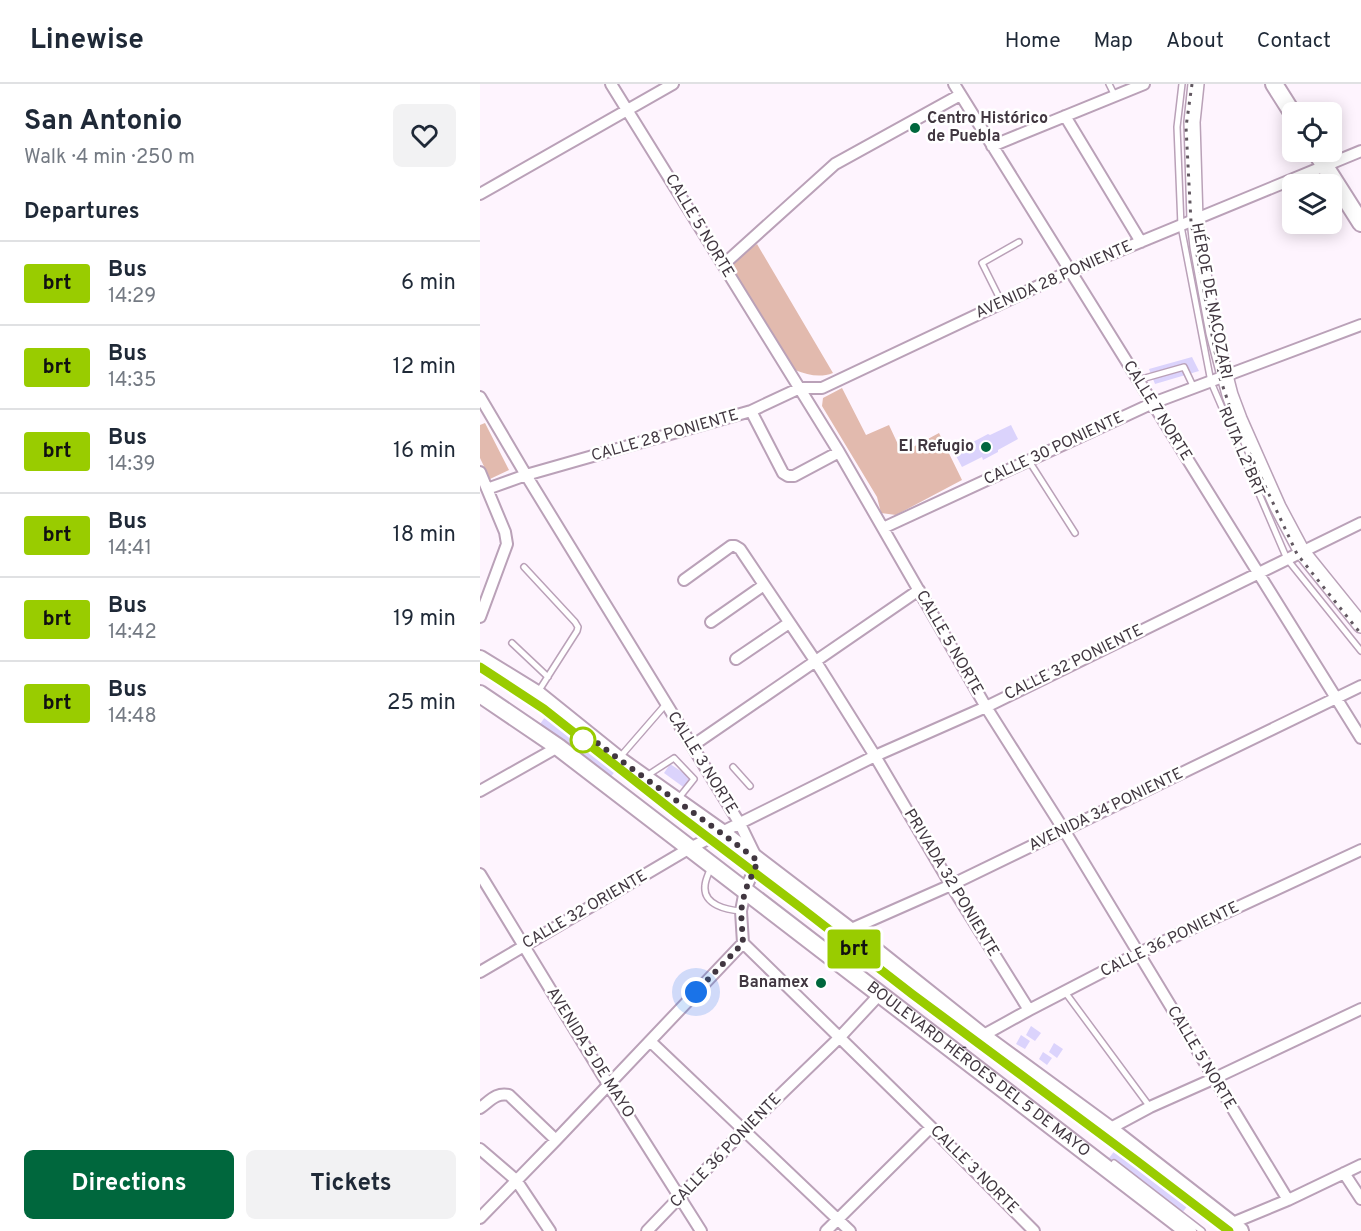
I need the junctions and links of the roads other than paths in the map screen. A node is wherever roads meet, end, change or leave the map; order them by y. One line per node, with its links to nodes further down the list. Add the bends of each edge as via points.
1 (611, 84): 12 (street, CALLE 5 NORTE)
2 (673, 84): 12 (street)
3 (954, 84): 9 (street, CALLE 7 NORTE)
4 (1108, 84): 10 (lane)
5 (1144, 84): 10 (street)
6 (1182, 84): 20 (lane, via 1177,127)
7 (1196, 84): 20 (street, HÉROE DE NACOZARI)
8 (1274, 84): 11 (main road)
9 (960, 95): 14 (street, CALLE 7 NORTE); 24 (street, via 835,164)
10 (1115, 96): 13 (street)
11 (1285, 102)
12 (628, 110): 19 (street); 24 (street, CALLE 5 NORTE)
13 (1065, 116): 14 (street); 23 (street)
14 (992, 146): 25 (street, CALLE 7 NORTE)
15 (1361, 152): 16 (street, AVENIDA 28 PONIENTE)
16 (1342, 155)
17 (1314, 162): 20 (street, AVENIDA 28 PONIENTE)
18 (1322, 162): 21 (main road)
19 (480, 194)
20 (1188, 223): 23 (street, AVENIDA 28 PONIENTE); 28 (street, HÉROE DE NACOZARI, via 1198,247)
21 (1361, 223)
22 (1019, 242): 26 (lane, via 982,263)
23 (1141, 242): 25 (street, AVENIDA 28 PONIENTE)
24 (723, 265): 30 (street, CALLE 5 NORTE)
25 (1070, 271): 26 (street, AVENIDA 28 PONIENTE); 29 (street, CALLE 7 NORTE)
26 (1002, 303): 30 (street, AVENIDA 28 PONIENTE, via 822,388)
27 (1361, 325): 28 (street, CALLE 30 PONIENTE)
28 (1218, 379): 31 (street, CALLE 30 PONIENTE); 43 (street, HÉROE DE NACOZARI); 44 (lane, RUTA L2 BRT)
29 (1138, 380): 31 (lane, via 1184,367); 33 (street, CALLE 7 NORTE)
30 (800, 388): 34 (street, AVENIDA 28 PONIENTE); 35 (street, CALLE 5 NORTE)
31 (1194, 388): 33 (street, CALLE 30 PONIENTE)
32 (480, 399): 38 (street, CALLE 3 NORTE)
33 (1153, 403): 36 (street, CALLE 30 PONIENTE); 46 (street, CALLE 7 NORTE)
34 (751, 411): 35 (street, CALLE 28 PONIENTE, via 788,476); 38 (street, CALLE 28 PONIENTE)
35 (839, 452): 41 (street, CALLE 5 NORTE)
36 (1029, 461): 41 (street, CALLE 30 PONIENTE); 42 (lane)
37 (480, 472): 39 (street)
38 (526, 475): 39 (street, CALLE 28 PONIENTE); 68 (street, CALLE 3 NORTE)
39 (488, 489): 50 (street, via 507,544)
40 (1361, 523): 43 (street, CALLE 32 PONIENTE)
41 (883, 528): 49 (street, CALLE 5 NORTE)
42 (1075, 533)
43 (1302, 552): 44 (street, CALLE 32 PONIENTE); 53 (street, HÉROE DE NACOZARI)
44 (1287, 559): 46 (street, CALLE 32 PONIENTE); 55 (lane, RUTA L2 BRT)
45 (524, 567): 61 (lane, via 578,627)
46 (1258, 573): 65 (street, CALLE 7 NORTE); 69 (street, CALLE 32 PONIENTE)
47 (684, 580): 48 (street, PRIVADA 32 PONIENTE, via 735,546)
48 (764, 585): 51 (street); 52 (street, PRIVADA 32 PONIENTE)
49 (919, 591): 58 (street); 69 (street, CALLE 5 NORTE)
50 (480, 617)
51 (711, 622)
52 (789, 623): 56 (street); 58 (street, PRIVADA 32 PONIENTE)
53 (1361, 625)
54 (512, 643): 61 (lane)
55 (1361, 651)
56 (736, 658)
57 (480, 659): 66 (main road, BOULEVARD HÉROES DEL 5 DE MAYO)
58 (816, 662): 72 (street); 74 (street, PRIVADA 32 PONIENTE)
59 (480, 667): 60 (lane)
60 (495, 676)
61 (548, 677): 66 (lane)
62 (1361, 686): 65 (street, AVENIDA 34 PONIENTE)
63 (515, 689): 66 (lane)
64 (480, 694): 73 (main road, BOULEVARD HÉROES DEL 5 DE MAYO)
65 (1337, 699): 70 (street, CALLE 7 NORTE); 82 (street, AVENIDA 34 PONIENTE)
66 (540, 702): 75 (main road, BOULEVARD HÉROES DEL 5 DE MAYO)
67 (506, 704): 84 (lane)
68 (666, 704): 72 (street, CALLE 3 NORTE); 75 (lane)
69 (986, 706): 74 (street, CALLE 32 PONIENTE); 82 (street, CALLE 5 NORTE)
70 (1361, 738)
71 (587, 743): 75 (lane)
72 (692, 746): 81 (street, CALLE 3 NORTE)
73 (558, 747): 79 (street); 84 (main road, BOULEVARD HÉROES DEL 5 DE MAYO)
74 (875, 756): 81 (street, CALLE 32 PONIENTE); 89 (street, PRIVADA 32 PONIENTE)
75 (620, 765): 77 (main road, BOULEVARD HÉROES DEL 5 DE MAYO)
76 (733, 767): 78 (lane)
77 (637, 778): 80 (main road, BOULEVARD HÉROES DEL 5 DE MAYO); 80 (lane, via 674,758 694,779); 83 (lane)
78 (750, 786)
79 (480, 791)
80 (676, 801): 83 (main road, BOULEVARD HÉROES DEL 5 DE MAYO)
81 (740, 824): 83 (street, CALLE 32 PONIENTE); 87 (street, CALLE 3 NORTE)
82 (1064, 830): 89 (street, AVENIDA 34 PONIENTE); 95 (street, CALLE 5 NORTE)
83 (716, 836): 84 (street, CALLE 32 PONIENTE); 87 (main road, BOULEVARD HÉROES DEL 5 DE MAYO)
84 (692, 847): 86 (main road, BOULEVARD HÉROES DEL 5 DE MAYO); 90 (lane); 94 (street, CALLE 32 ORIENTE)
85 (1361, 850): 95 (street, CALLE 36 PONIENTE)
86 (712, 865): 90 (main road, BOULEVARD HÉROES DEL 5 DE MAYO); 91 (lane, via 705,885 706,896 720,907)
87 (756, 867): 90 (street); 92 (main road, BOULEVARD HÉROES DEL 5 DE MAYO); 116 (lane, via 912,994)
88 (480, 874): 94 (street, AVENIDA 5 DE MAYO)
89 (951, 885): 92 (street, AVENIDA 34 PONIENTE); 100 (street, PRIVADA 32 PONIENTE)
90 (745, 889): 91 (street); 98 (main road, BOULEVARD HÉROES DEL 5 DE MAYO); 101 (lane)
91 (741, 911): 93 (street)
92 (849, 930): 102 (main road, BOULEVARD HÉROES DEL 5 DE MAYO)
93 (743, 943): 103 (street, CALLE 3 NORTE); 104 (street)
94 (524, 945): 96 (street, CALLE 32 ORIENTE); 106 (street, AVENIDA 5 DE MAYO)
95 (1139, 953): 97 (street, CALLE 36 PONIENTE); 105 (street, CALLE 5 NORTE)
96 (480, 972)
97 (1065, 992): 100 (street, CALLE 36 PONIENTE); 107 (lane)
98 (880, 994): 103 (street, CALLE 36 PONIENTE); 131 (main road, BOULEVARD HÉROES DEL 5 DE MAYO)
99 (1361, 1009): 105 (street)
100 (1029, 1010): 102 (street, CALLE 36 PONIENTE)
101 (927, 1022)
102 (982, 1036): 110 (main road, BOULEVARD HÉROES DEL 5 DE MAYO)
103 (839, 1038): 109 (street, CALLE 3 NORTE); 111 (street, CALLE 36 PONIENTE)
104 (650, 1041): 106 (street); 111 (street)
105 (1213, 1079): 107 (street); 120 (street, CALLE 5 NORTE)
106 (608, 1084): 112 (street); 119 (street, AVENIDA 5 DE MAYO)
107 (1150, 1107): 110 (street)
108 (480, 1108): 112 (street, via 495,1096 509,1095)
109 (931, 1127): 123 (street); 130 (street, CALLE 3 NORTE)
110 (1109, 1129): 124 (main road, BOULEVARD HÉROES DEL 5 DE MAYO)
111 (744, 1130): 119 (street, CALLE 36 PONIENTE); 123 (street)
112 (556, 1140): 118 (street)
113 (480, 1149): 118 (street)
114 (1112, 1162): 132 (lane)
115 (1361, 1165): 117 (street)
116 (1145, 1167)
117 (1344, 1173): 120 (street); 121 (street)
118 (516, 1180): 122 (street); 125 (street)
119 (680, 1197): 126 (street, CALLE 36 PONIENTE); 127 (street, AVENIDA 5 DE MAYO)
120 (1287, 1200): 124 (street)
121 (1361, 1200)
122 (480, 1218)
123 (838, 1219): 128 (street); 129 (street)
124 (1228, 1228)
125 (550, 1231)
126 (647, 1231)
127 (701, 1231)
128 (826, 1231)
129 (850, 1231)
130 (1034, 1231)
131 (1188, 1231)
132 (1202, 1231)

